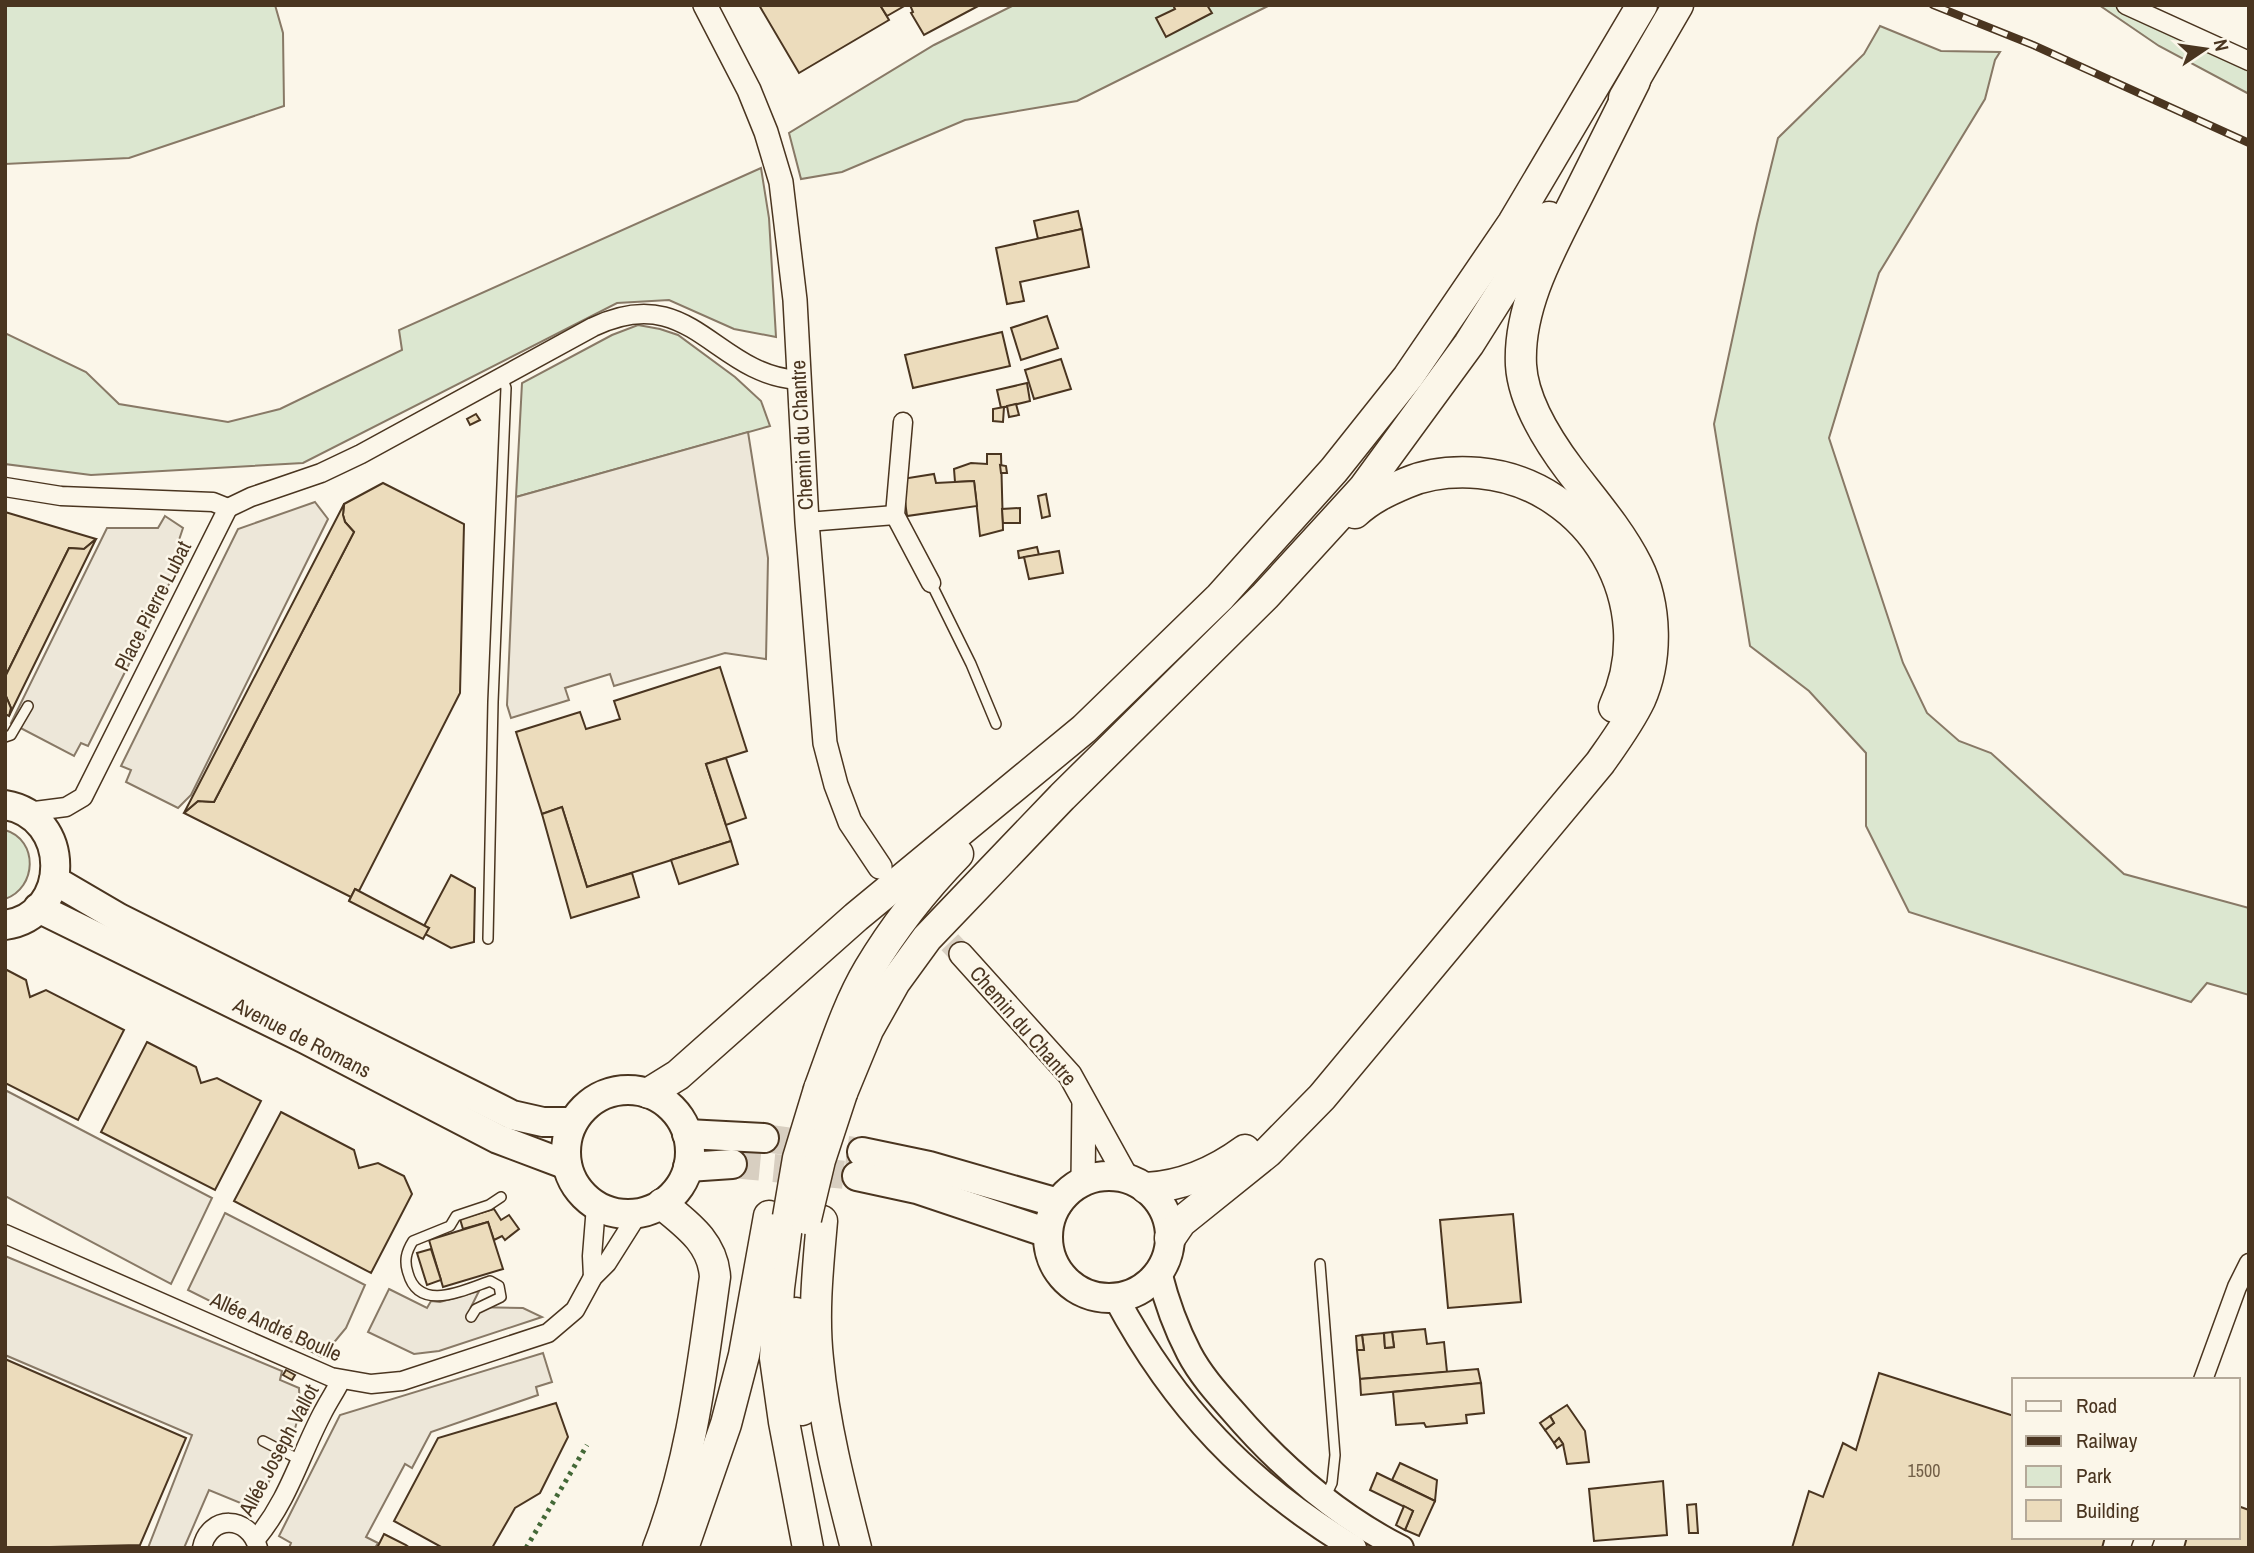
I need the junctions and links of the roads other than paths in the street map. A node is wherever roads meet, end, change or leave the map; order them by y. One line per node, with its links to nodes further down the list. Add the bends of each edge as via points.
1 (705, 5): 8 (street, Chemin du Chantre, via 749,90 781,182 795,300)
2 (1642, 5): 19 (highway, via 1513,223 1391,398 1334,470 1220,597)
3 (1678, 5): 6 (highway)
4 (2126, 5): 5 (street)
5 (2249, 61)
6 (1635, 81): 15 (highway, via 1469,344 1363,489); 47 (highway, via 1543,265 1524,326 1521,366 1532,404 1552,445 1638,566 1653,629 1641,698 1600,763 1322,1097 1268,1152 1181,1222)
7 (502, 376): 8 (street, via 608,320 640,313 673,317 762,373); 11 (street, via 321,473); 27 (lane, via 506,388)
8 (798, 380): 13 (street, Chemin du Chantre)
9 (903, 422): 12 (street)
10 (5, 487): 11 (street, via 61,496 213,502)
11 (228, 508): 20 (street, Place Pierre Lubat, via 83,797)
12 (895, 514): 13 (street); 14 (street)
13 (807, 522): 23 (street, Chemin du Chantre, via 824,743 850,822)
14 (931, 583): 17 (lane)
15 (1265, 596): 29 (highway, via 927,938 868,1030); 39 (highway, via 1382,493 1438,474 1494,475 1553,497 1586,527 1611,561 1624,596 1630,637 1625,681 1610,716 1581,760 1261,1138 1217,1169 1187,1181)
16 (28, 706): 18 (lane)
17 (996, 724)
18 (5, 737)
19 (1048, 760): 29 (highway, via 925,889 891,934 868,971 838,1037); 30 (highway, via 856,917 678,1075)
20 (66, 807): 21 (street); 22 (street)
21 (16, 808): 22 (main road, via 45,828)
22 (51, 839): 24 (main road)
23 (880, 867)
24 (54, 880): 25 (main road); 32 (main road, Avenue de Romans, via 119,918 512,1115)
25 (38, 908): 26 (main road, via 25,919); 36 (main road, Avenue de Romans, via 498,1139)
26 (5, 925)
27 (488, 939)
28 (961, 954): 31 (street, Chemin du Chantre, via 1070,1075)
29 (822, 1090): 44 (highway, bridge, via 820,1160)
30 (649, 1093): 32 (main road, via 605,1093 592,1100); 33 (main road, via 673,1109)
31 (1084, 1100): 38 (street, Chemin du Chantre); 39 (street, Chemin du Chantre)
32 (573, 1122): 36 (main road, via 566,1143)
33 (687, 1134): 34 (main road); 37 (main road)
34 (764, 1139)
35 (732, 1164): 37 (main road)
36 (567, 1165): 42 (main road, via 577,1189)
37 (688, 1167): 43 (main road, via 674,1194)
38 (1083, 1181): 39 (main road, via 1105,1176); 41 (main road)
39 (1137, 1183): 47 (main road, via 1159,1202)
40 (501, 1197): 53 (lane, via 413,1241 406,1257 414,1287 429,1296 452,1294 490,1281 499,1286 501,1297 476,1309)
41 (1058, 1203): 45 (main road); 45 (main road, via 929,1166 860,1164 916,1189)
42 (596, 1206): 43 (main road, via 609,1212); 51 (street, Allée André Boulle)
43 (650, 1209): 51 (street, Allée André Boulle); 62 (highway, via 693,1230 715,1263 697,1401 674,1506)
44 (796, 1218): 63 (highway, via 744,1355); 64 (highway, via 779,1288 775,1358); 65 (highway, via 795,1336 800,1397); 66 (highway, via 816,1282 817,1358)
45 (1048, 1233): 52 (main road, via 1049,1250 1064,1278 1091,1296)
46 (5, 1234): 55 (street, Allée André Boulle)
47 (1170, 1238): 50 (main road)
48 (2249, 1263): 54 (street)
49 (1320, 1264): 59 (lane, via 1335,1455 1332,1483)
50 (1158, 1272): 52 (main road, via 1147,1285); 59 (main road, via 1189,1353 1206,1380)
51 (593, 1277): 55 (street, Allée André Boulle, via 575,1310 548,1333 402,1381 371,1384)
52 (1116, 1298): 58 (main road, via 1193,1416)
53 (471, 1317)
54 (2204, 1378)
55 (341, 1380): 57 (street, Allée Joseph Vallot)
56 (263, 1441): 57 (lane)
57 (302, 1461): 60 (street, Allée Joseph Vallot)
58 (1258, 1481): 59 (lane); 67 (main road)
59 (1321, 1506): 68 (main road)
60 (257, 1544): 61 (street, via 243,1525 223,1523 208,1534)
61 (202, 1548)
62 (658, 1548)
63 (683, 1548)
64 (808, 1548)
65 (829, 1548)
66 (856, 1548)
67 (1354, 1548)
68 (1401, 1548)

